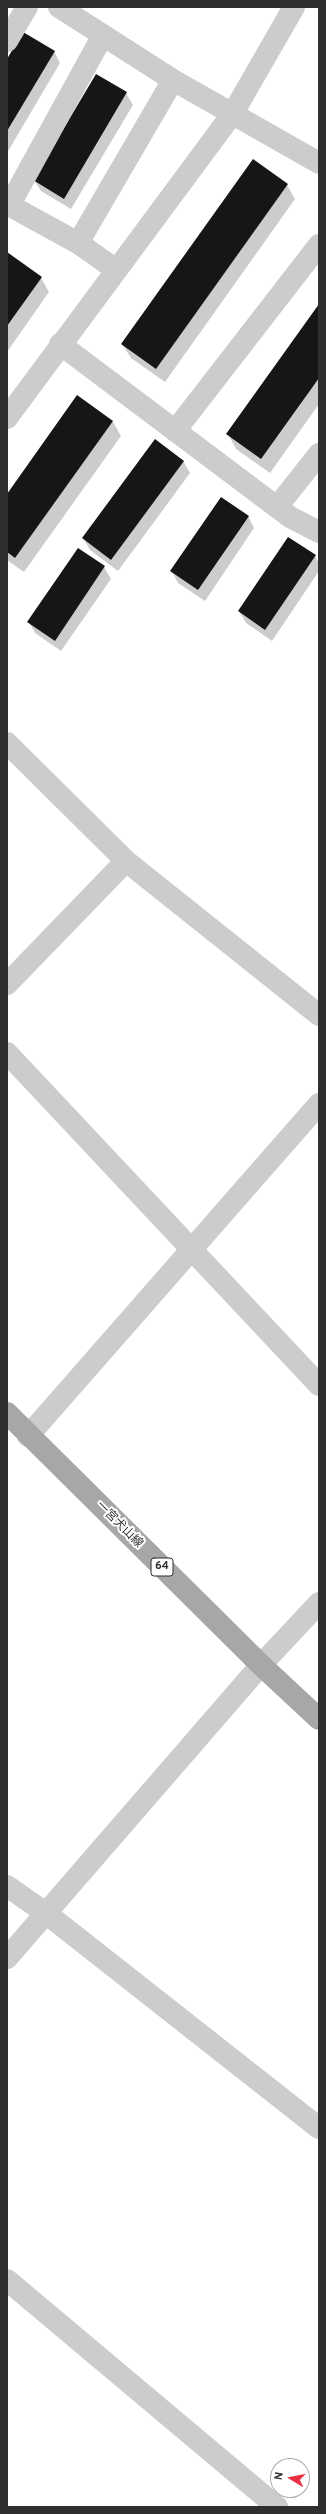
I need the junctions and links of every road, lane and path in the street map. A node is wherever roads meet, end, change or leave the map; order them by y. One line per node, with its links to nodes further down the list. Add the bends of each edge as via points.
1 (27, 7): 5 (street)
2 (59, 7): 4 (street)
3 (294, 7): 7 (street)
4 (103, 35): 6 (street); 9 (street)
5 (7, 41)
6 (173, 80): 7 (street); 10 (street)
7 (233, 113): 8 (street); 12 (street)
8 (319, 163)
9 (8, 205): 10 (street)
10 (78, 243): 12 (street)
11 (319, 245): 15 (street)
12 (115, 269): 13 (street)
13 (60, 344): 14 (street); 15 (street)
14 (7, 418)
15 (175, 431): 17 (street)
16 (319, 454): 17 (street)
17 (277, 507): 18 (street)
18 (319, 532)
19 (7, 743): 20 (street)
20 (126, 860): 21 (street); 22 (street)
21 (7, 984)
22 (319, 1015)
23 (7, 1053): 25 (street)
24 (319, 1104): 25 (street)
25 (191, 1251): 26 (street); 28 (street)
26 (319, 1385)
27 (7, 1413): 28 (main road, 一宮犬山線 / 64)
28 (28, 1436): 30 (main road, 一宮犬山線 / 64)
29 (319, 1603): 30 (street)
30 (261, 1665): 31 (main road, 一宮犬山線 / 64); 33 (street)
31 (319, 1719)
32 (7, 1886): 33 (street)
33 (47, 1914): 34 (street); 35 (street)
34 (7, 1958)
35 (319, 2128)
36 (7, 2280): 37 (street)
37 (277, 2507)

